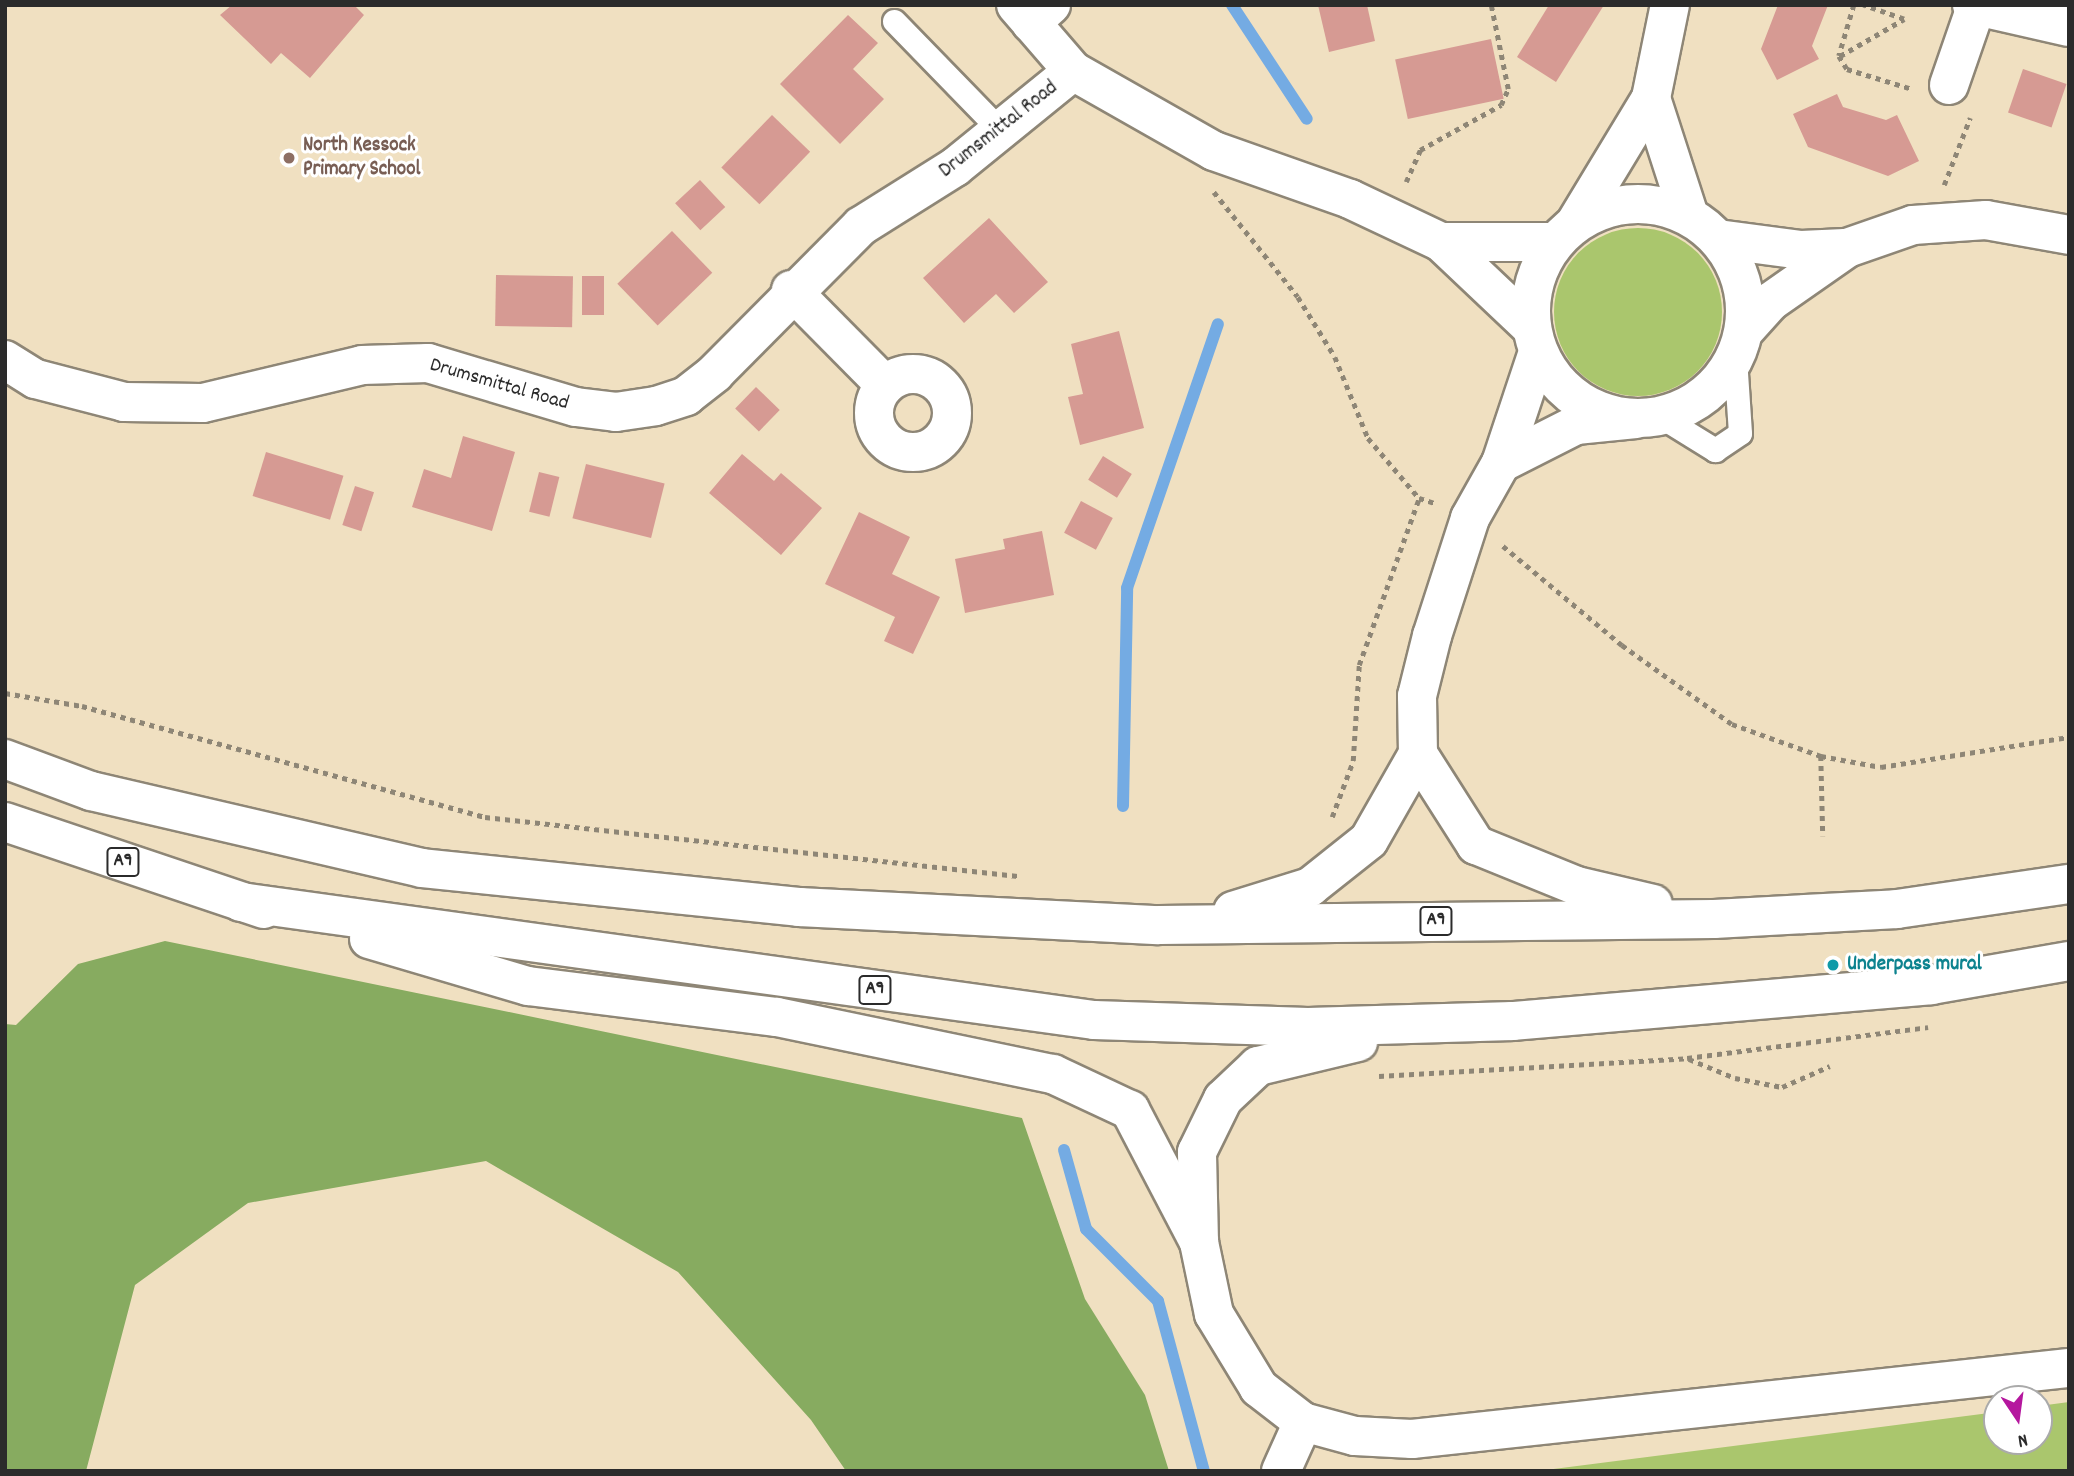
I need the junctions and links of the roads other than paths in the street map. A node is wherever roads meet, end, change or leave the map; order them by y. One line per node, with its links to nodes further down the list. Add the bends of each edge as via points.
1 (1670, 5): 8 (main road)
2 (1974, 6): 5 (main road); 7 (main road)
3 (1033, 11): 6 (main road)
4 (894, 21): 9 (lane)
5 (2069, 27)
6 (1073, 71): 9 (main road, Drumsmittal Road); 13 (main road, via 1214,151)
7 (1952, 93)
8 (1651, 98): 10 (main road); 11 (main road)
9 (1000, 130): 15 (main road, Drumsmittal Road, via 861,226)
10 (1704, 228): 11 (main road, via 1631,203); 14 (main road, via 1801,250); 17 (main road, via 1736,267)
11 (1565, 232): 13 (main road); 16 (main road, via 1531,297)
12 (2069, 235): 14 (main road, via 1986,220 1929,223)
13 (1441, 242): 16 (main road)
14 (1847, 248): 17 (main road, via 1770,302)
15 (791, 290): 18 (main road, Drumsmittal Road, via 686,396 616,412 576,407 428,363 362,365 190,403 124,402 37,379); 19 (main road)
16 (1535, 340): 20 (main road, via 1577,400); 21 (main road)
17 (1739, 345): 20 (main road, via 1716,385); 20 (lane, via 1740,433 1715,450)
18 (5, 360)
19 (885, 385)
20 (1648, 418): 21 (main road, via 1576,425)
21 (1501, 463): 22 (main road, via 1470,518 1417,696)
22 (1418, 754): 27 (main road, A9, via 1476,845 1577,886); 28 (main road, A9, via 1369,840 1310,887 1241,909)
23 (5, 759): 28 (main road, A9, via 91,791 422,867 799,907)
24 (5, 822): 26 (main road, A9)
25 (2069, 884): 27 (main road, A9, via 1897,909)
26 (241, 902): 30 (main road, A9, via 1094,1020 1308,1027); 31 (main road, A9, via 528,986 777,1017 1053,1074 1130,1110)
27 (1714, 919): 28 (main road, A9)
28 (1159, 925)
29 (2069, 961): 30 (main road, A9, via 1931,985)
30 (1513, 1021): 31 (main road, A9, via 1351,1043 1258,1066 1223,1099 1197,1152)
31 (1199, 1242): 33 (main road, via 1214,1314 1235,1356 1259,1388)
32 (2069, 1368): 33 (main road, via 1412,1439 1355,1436)
33 (1303, 1422): 34 (main road)
34 (1281, 1471)

